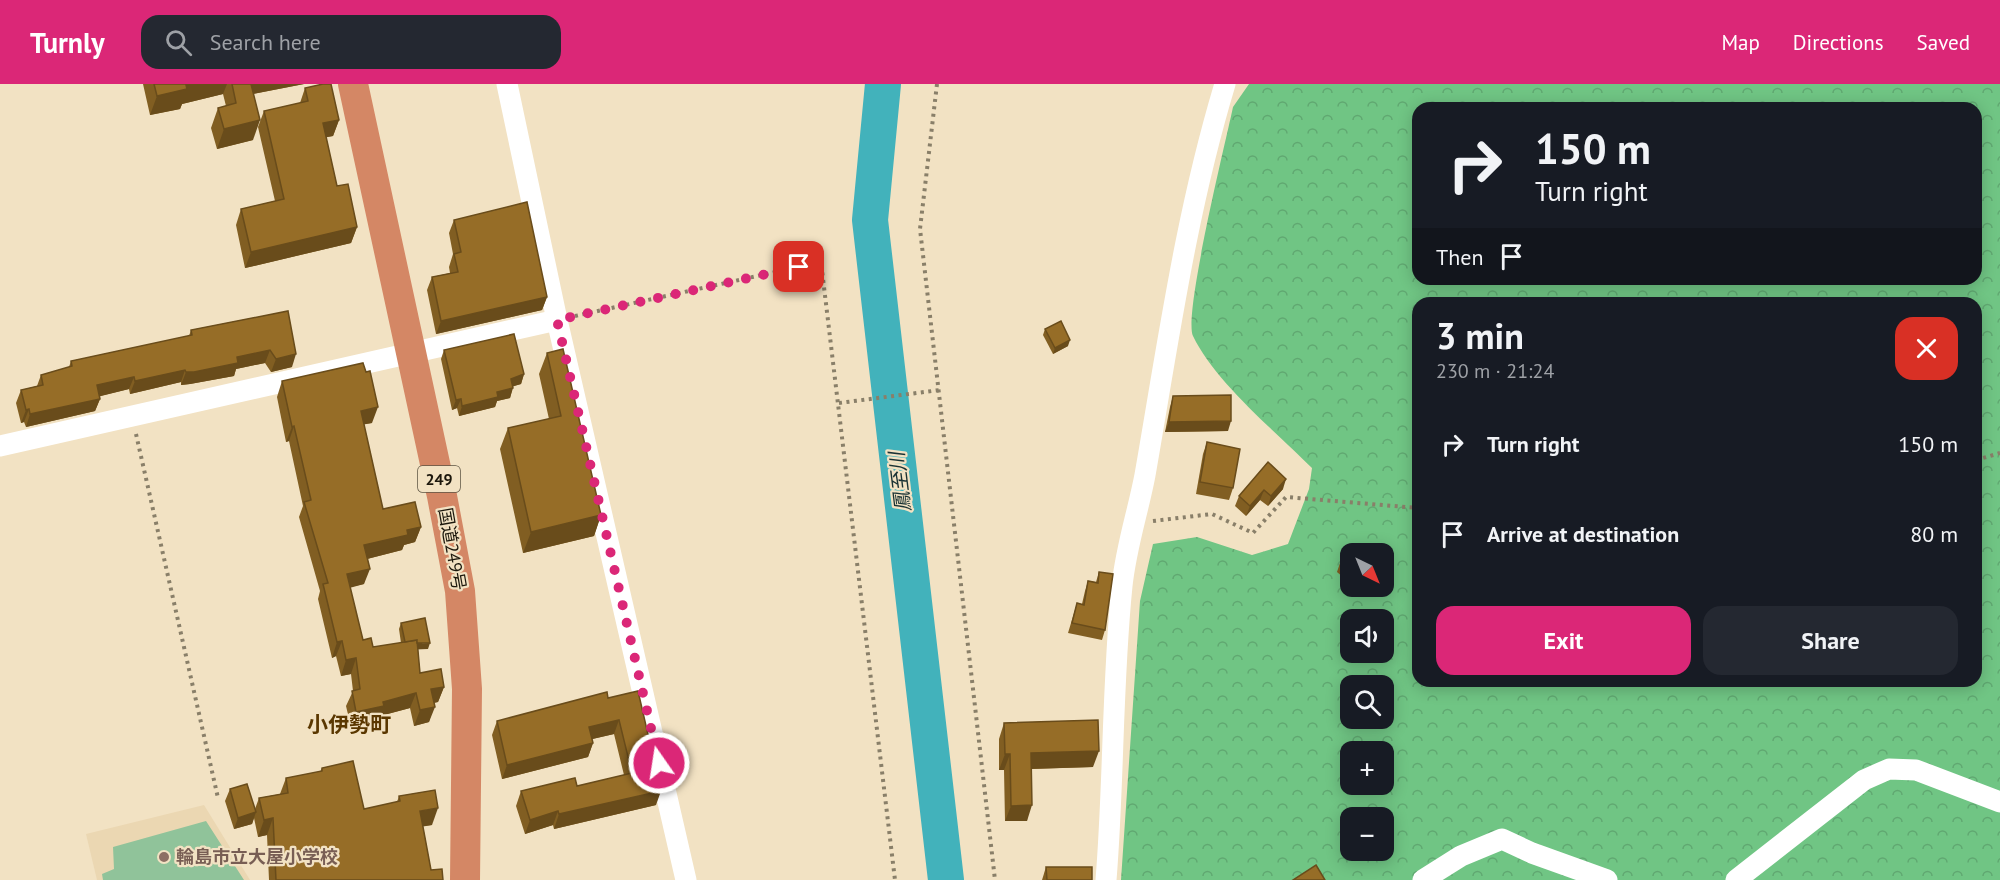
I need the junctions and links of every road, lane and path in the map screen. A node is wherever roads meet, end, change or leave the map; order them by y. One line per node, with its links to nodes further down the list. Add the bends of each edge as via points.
1 (353, 84): 6 (highway, 国道249号 / 249)
2 (507, 84): 5 (street)
3 (938, 84): 7 (path, via 920,229)
4 (1225, 84): 14 (street, via 1191,207 1144,477)
5 (557, 320): 6 (street); 8 (path, via 820,262); 18 (street)
6 (412, 353): 9 (street); 17 (highway, 国道249号 / 249, via 460,591 467,689)
7 (940, 390): 8 (path); 20 (path)
8 (840, 403): 19 (path)
9 (132, 416): 10 (street); 15 (path)
10 (0, 446)
11 (2000, 453): 12 (path)
12 (1982, 458)
13 (1412, 508): 14 (path, via 1286,497 1253,533 1212,514)
14 (1132, 524): 21 (street, via 1121,597)
15 (218, 798)
16 (2000, 801): 24 (street, via 1916,770 1888,769 1864,780)
17 (465, 880)
18 (686, 880)
19 (895, 880)
20 (995, 880)
21 (1107, 880)
22 (1423, 880): 23 (street, via 1461,856 1502,839)
23 (1607, 880)
24 (1736, 880)

